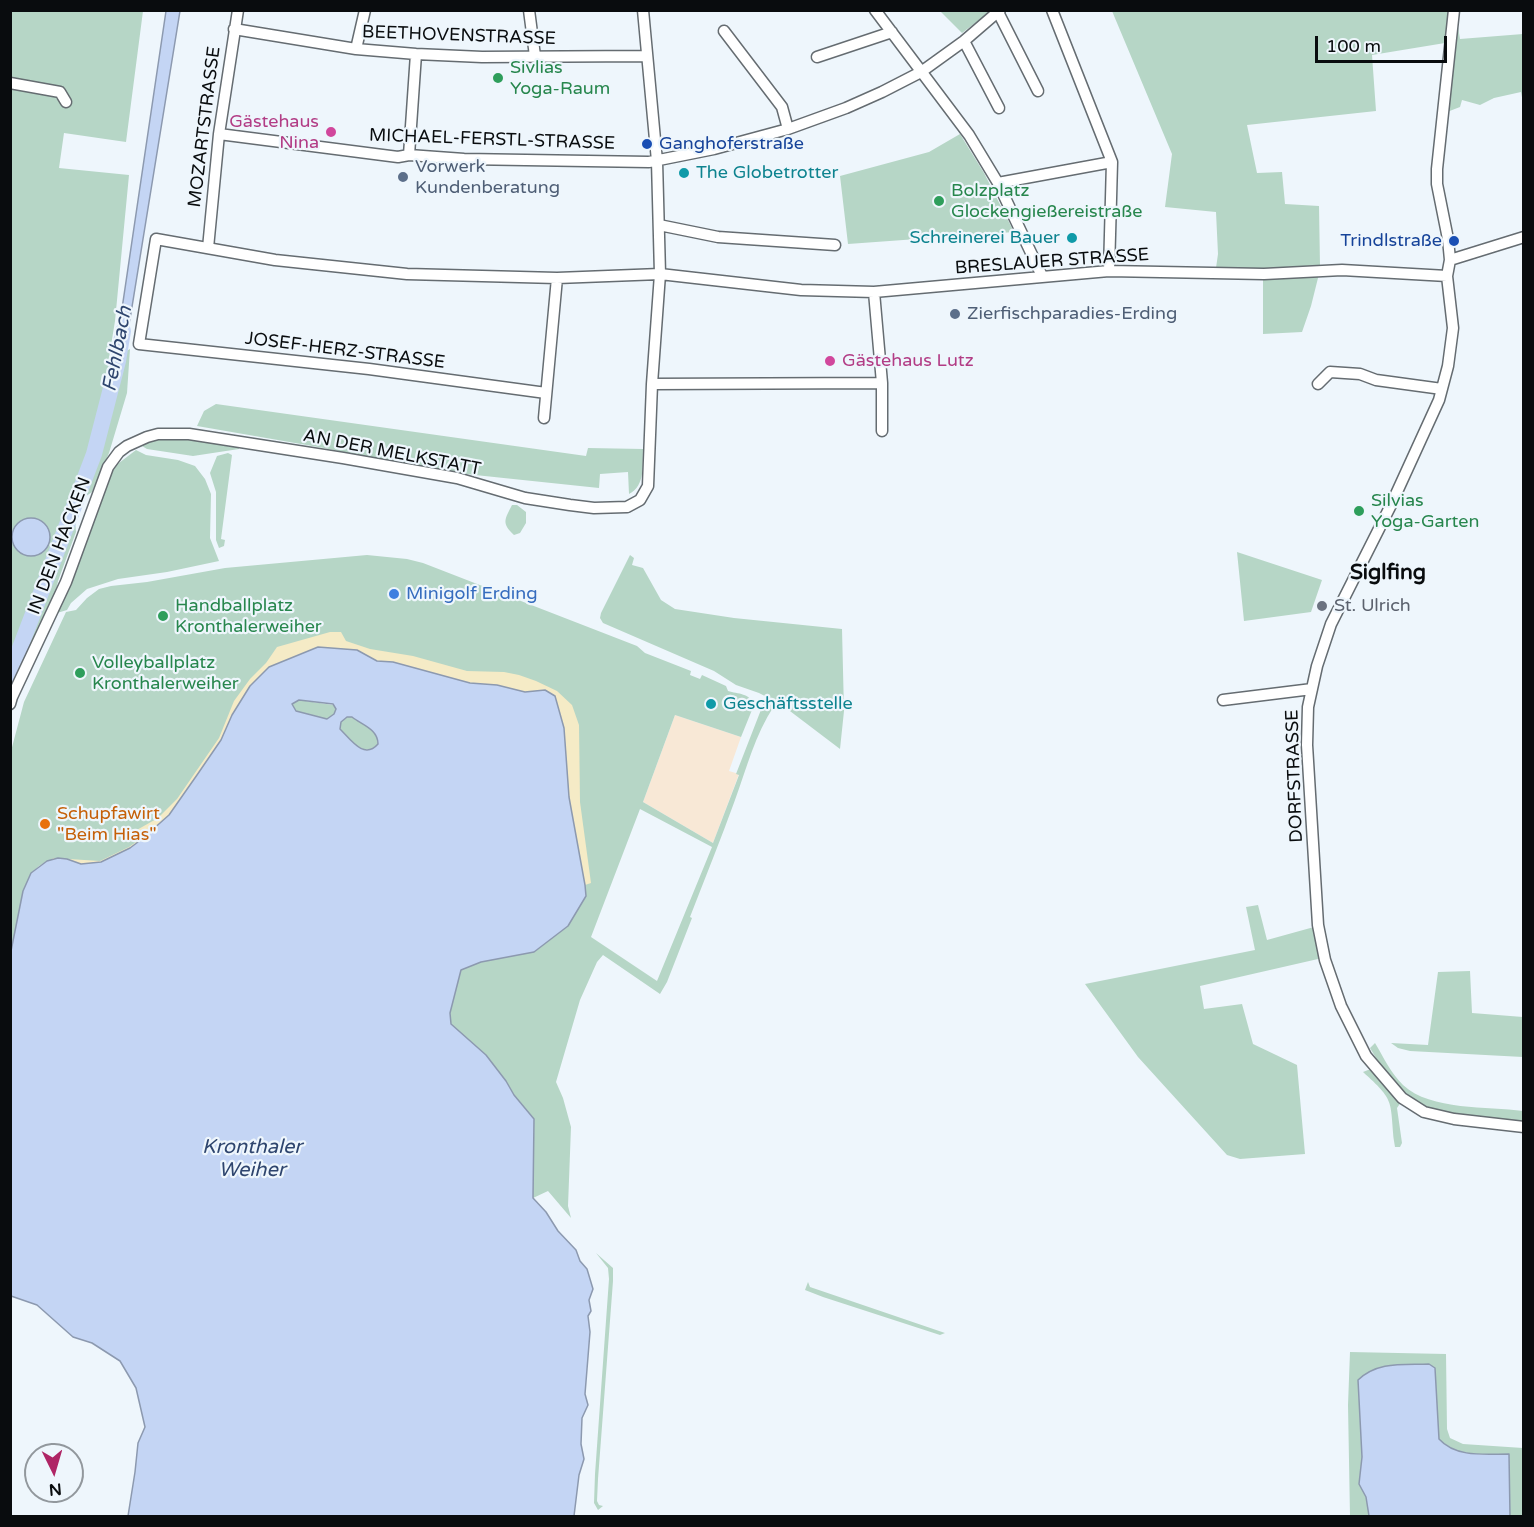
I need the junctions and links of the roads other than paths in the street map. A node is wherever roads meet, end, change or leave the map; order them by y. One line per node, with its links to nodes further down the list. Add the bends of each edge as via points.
1 (238, 10): 9 (street, MOZARTSTRASSE)
2 (365, 10): 13 (street)
3 (529, 10): 15 (street)
4 (643, 10): 16 (street)
5 (875, 10): 11 (street)
6 (1052, 10): 27 (street)
7 (1454, 10): 33 (street, DORFSTRASSE, via 1437,169)
8 (999, 11): 12 (street); 20 (street)
9 (234, 30): 13 (street, BEETHOVENSTRASSE); 24 (street, MOZARTSTRASSE)
10 (724, 31): 23 (street, via 782,107)
11 (892, 32): 17 (street); 18 (street)
12 (964, 41): 18 (street); 22 (street)
13 (356, 49): 14 (street, BEETHOVENSTRASSE)
14 (416, 54): 15 (street, BEETHOVENSTRASSE); 25 (street)
15 (534, 56): 16 (street, BEETHOVENSTRASSE)
16 (647, 56): 26 (street)
17 (817, 57)
18 (921, 72): 23 (street, via 855,104); 28 (street, via 969,135)
19 (10, 83): 21 (street, via 60,92)
20 (1038, 91)
21 (66, 102)
22 (999, 108)
23 (788, 129): 26 (street)
24 (219, 134): 25 (street, MICHAEL-FERSTL-STRASSE, via 398,157); 32 (street, MOZARTSTRASSE)
25 (409, 155): 26 (street, MICHAEL-FERSTL-STRASSE)
26 (657, 161): 29 (street)
27 (1112, 162): 28 (street); 34 (street)
28 (998, 183): 36 (street)
29 (658, 225): 31 (street, via 718,237); 35 (street)
30 (1524, 237): 33 (street)
31 (835, 245)
32 (208, 248): 38 (street, BRESLAUER STRASSE, via 406,274); 40 (street, BRESLAUER STRASSE, via 156,239)
33 (1450, 260): 37 (street, DORFSTRASSE)
34 (1109, 271): 36 (street, BRESLAUER STRASSE); 37 (street, BRESLAUER STRASSE, via 1264,274 1335,270)
35 (660, 274): 38 (street, BRESLAUER STRASSE); 39 (street, BRESLAUER STRASSE, via 791,290); 42 (street)
36 (1041, 276): 39 (street, BRESLAUER STRASSE)
37 (1447, 276): 44 (street, DORFSTRASSE, via 1453,328)
38 (557, 278): 45 (street)
39 (874, 292): 41 (street)
40 (139, 344): 45 (street, JOSEF-HERZ-STRASSE)
41 (882, 383): 42 (street); 47 (street)
42 (652, 384): 48 (street, AN DER MELKSTATT, via 648,486 634,505 619,508 516,496 457,478 189,434 158,434)
43 (1318, 384): 44 (street, via 1330,372)
44 (1442, 389): 49 (street, DORFSTRASSE, via 1392,506 1331,624)
45 (546, 393): 46 (street)
46 (544, 418)
47 (882, 431)
48 (136, 441): 51 (street, IN DEN HACKEN, via 119,452 108,466 66,582)
49 (1312, 689): 50 (street); 52 (street, DORFSTRASSE, via 1306,723 1318,925 1341,1006 1366,1056 1414,1106 1454,1119)
50 (1223, 700)
51 (10, 704)
52 (1524, 1127)

